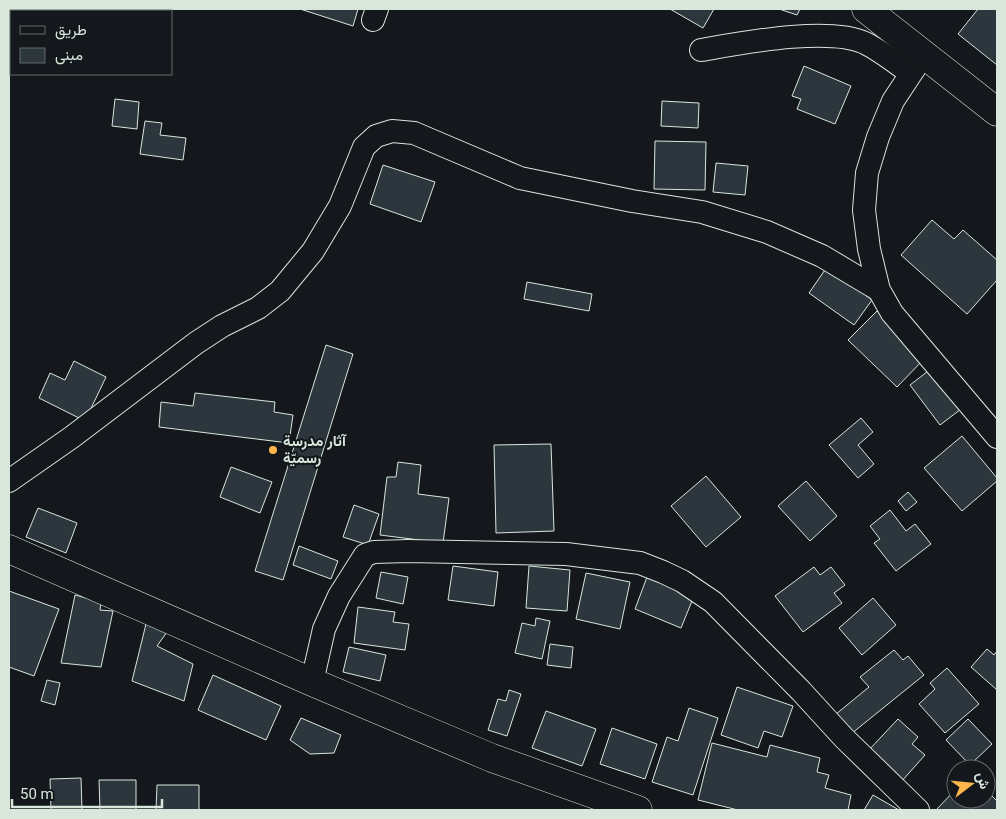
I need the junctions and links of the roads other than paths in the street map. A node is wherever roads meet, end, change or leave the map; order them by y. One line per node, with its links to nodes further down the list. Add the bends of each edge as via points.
1 (866, 9): 3 (main road)
2 (701, 50): 3 (street, via 808,36 846,37)
3 (917, 63): 4 (main road); 5 (street, via 893,101 867,173 864,210 869,249)
4 (997, 112)
5 (880, 290): 6 (street, via 892,313); 7 (street, via 822,256 767,232 702,212 520,178 414,133 392,131 376,136 364,148 340,206 313,251 280,291 258,308 196,343 72,437)
6 (997, 437)
7 (9, 480)
8 (9, 549): 9 (main road)
9 (312, 682): 10 (main road, via 492,758); 11 (street, via 324,629 339,596 365,555 408,551 566,554 640,563 682,581 713,602)
10 (638, 810)
11 (918, 810)

